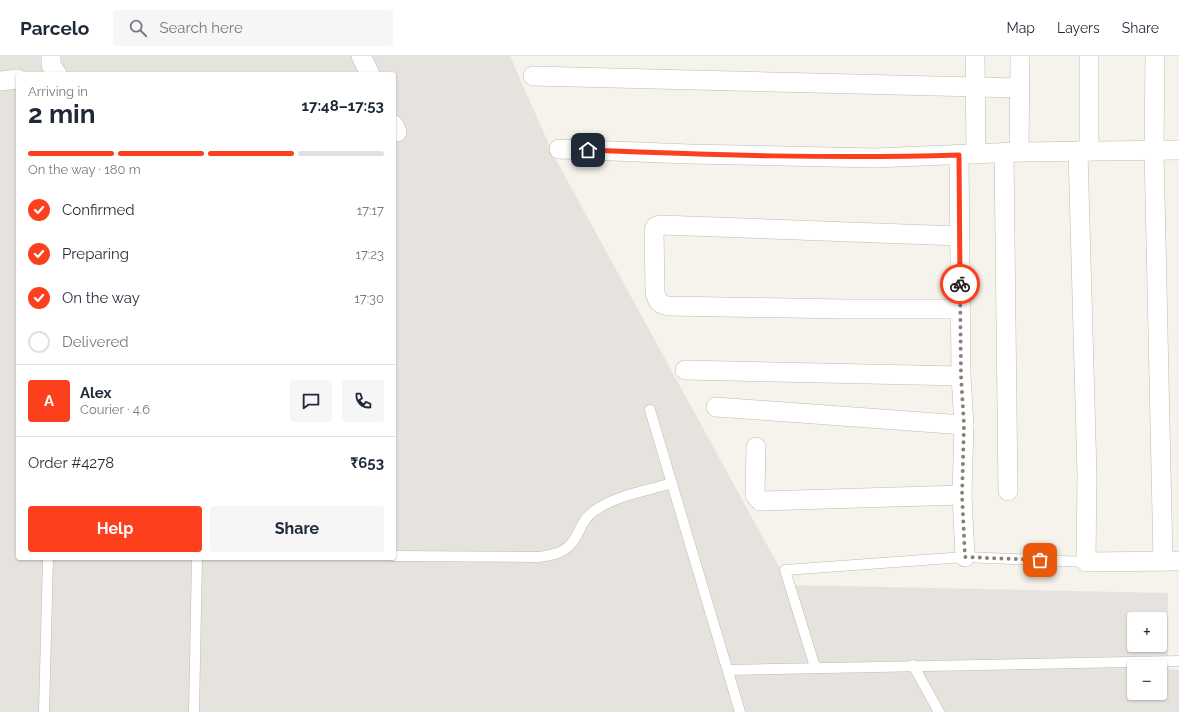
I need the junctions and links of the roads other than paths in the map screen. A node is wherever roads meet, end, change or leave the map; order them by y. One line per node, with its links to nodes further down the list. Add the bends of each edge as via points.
1 (51, 56): 7 (street, via 51,65)
2 (361, 56): 8 (street)
3 (975, 56): 12 (street)
4 (1020, 56): 13 (street)
5 (1089, 56): 17 (street)
6 (1155, 56): 15 (street)
7 (56, 72)
8 (369, 72)
9 (533, 76): 12 (street)
10 (16, 79): 11 (street)
11 (0, 81)
12 (975, 88): 13 (street); 19 (street)
13 (1020, 88): 18 (street)
14 (559, 149): 19 (street, via 874,158)
15 (1154, 150): 16 (street); 17 (street); 35 (street)
16 (1179, 150)
17 (1084, 151): 18 (street); 36 (street)
18 (1012, 152): 19 (street); 29 (street)
19 (968, 154): 20 (street)
20 (959, 236): 21 (street); 21 (street, via 660,225 654,230 655,292 660,304 844,310)
21 (960, 309): 23 (street)
22 (685, 370): 23 (street)
23 (961, 376): 26 (street)
24 (716, 408): 26 (street)
25 (650, 410): 28 (lane)
26 (964, 425): 30 (street)
27 (756, 447): 30 (street, via 754,495 760,501)
28 (672, 483): 31 (lane, via 612,501 595,510 584,519 570,545 558,553 539,557); 40 (lane)
29 (1008, 491)
30 (962, 495): 32 (street)
31 (396, 556)
32 (965, 557): 36 (lane); 39 (lane, via 785,570)
33 (48, 560): 41 (lane)
34 (197, 560): 42 (lane)
35 (1171, 560): 36 (street)
36 (1086, 562)
37 (1179, 661): 38 (lane)
38 (913, 665): 39 (lane); 44 (lane)
39 (815, 667): 40 (lane)
40 (728, 670): 43 (lane)
41 (44, 712)
42 (194, 712)
43 (740, 712)
44 (939, 712)

